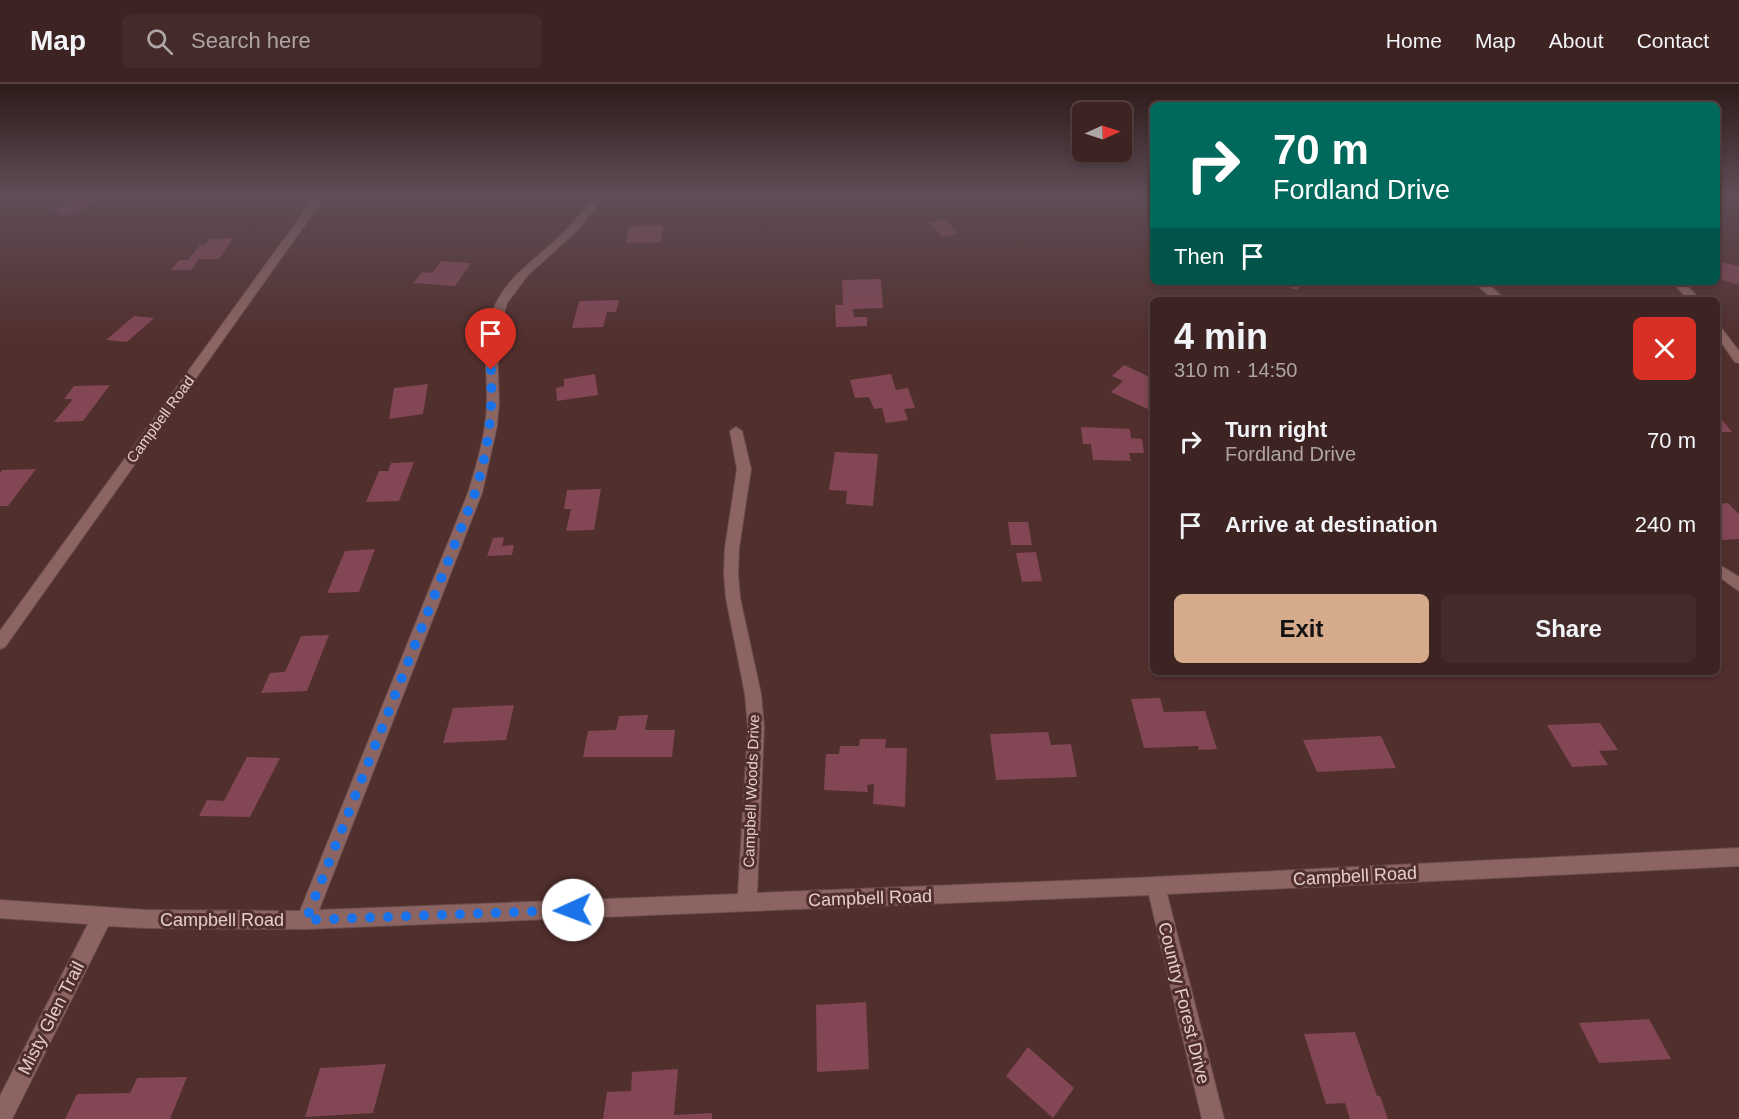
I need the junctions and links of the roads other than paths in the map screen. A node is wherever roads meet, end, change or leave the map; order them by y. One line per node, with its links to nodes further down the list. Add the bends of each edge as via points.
1 (286, 243): 12 (street, Campbell Road)
2 (557, 243): 18 (street, via 526,270 501,302 491,336 493,404 489,439 475,493)
3 (1482, 285): 5 (street)
4 (1680, 285): 6 (street)
5 (1496, 297)
6 (1692, 297)
7 (1720, 334): 8 (street)
8 (1739, 359)
9 (736, 431): 15 (street, Campbell Woods Drive, via 744,469 732,548 732,582 756,727)
10 (1720, 571): 11 (street)
11 (1739, 585)
12 (0, 643)
13 (1739, 857): 14 (street, Campbell Road)
14 (1156, 886): 15 (street, Campbell Road); 20 (street, Country Forest Drive)
15 (747, 903): 18 (street, Campbell Road)
16 (0, 909): 17 (street, Campbell Road)
17 (102, 917): 18 (street, Campbell Road); 19 (street, Misty Glen Trail)
18 (306, 920)
19 (0, 1119)
20 (1213, 1119)

